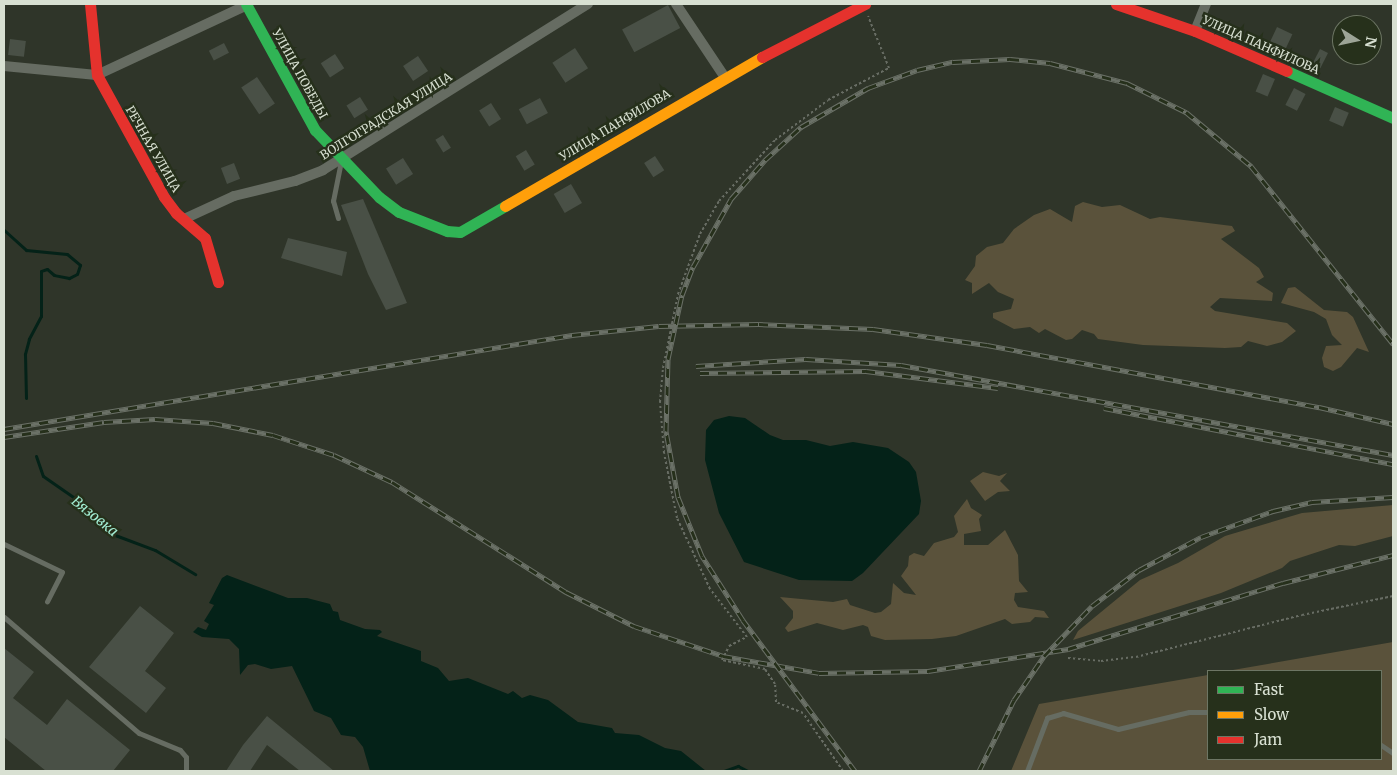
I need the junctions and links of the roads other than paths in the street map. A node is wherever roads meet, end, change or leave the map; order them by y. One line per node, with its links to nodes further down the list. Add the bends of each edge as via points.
1 (90, 4): 10 (street, РЕЧНАЯ УЛИЦА)
2 (588, 4): 13 (street, ВОЛГОГРАДСКАЯ УЛИЦА)
3 (676, 4): 11 (street)
4 (864, 4): 11 (street, УЛИЦА ПАНФИЛОВА)
5 (1116, 4): 8 (street, УЛИЦА ПАНФИЛОВА)
6 (1206, 4): 8 (street)
7 (245, 5): 10 (street); 13 (street, УЛИЦА ПОБЕДЫ, via 315,130)
8 (1195, 31): 12 (street, УЛИЦА ПАНФИЛОВА)
9 (4, 66): 10 (street)
10 (97, 75): 16 (street, РЕЧНАЯ УЛИЦА, via 164,197)
11 (724, 76): 14 (street, УЛИЦА ПАНФИЛОВА, via 470,228 447,230 399,212)
12 (1393, 118)
13 (342, 158): 14 (street, УЛИЦА ПОБЕДЫ); 15 (lane, via 333,201); 16 (street, ВОЛГОГРАДСКАЯ УЛИЦА, via 309,177 234,196)
14 (379, 197)
15 (338, 218)
16 (184, 219): 17 (street, РЕЧНАЯ УЛИЦА, via 205,238)
17 (218, 282)
18 (4, 544): 19 (lane, via 62,572)
19 (46, 601)
20 (4, 617): 24 (lane, via 138,733 180,750 186,756)
21 (1207, 712): 25 (lane, via 1189,712 1118,729 1063,713 1047,718)
22 (1382, 746): 23 (lane)
23 (1393, 753)
24 (186, 771)
25 (1027, 771)

